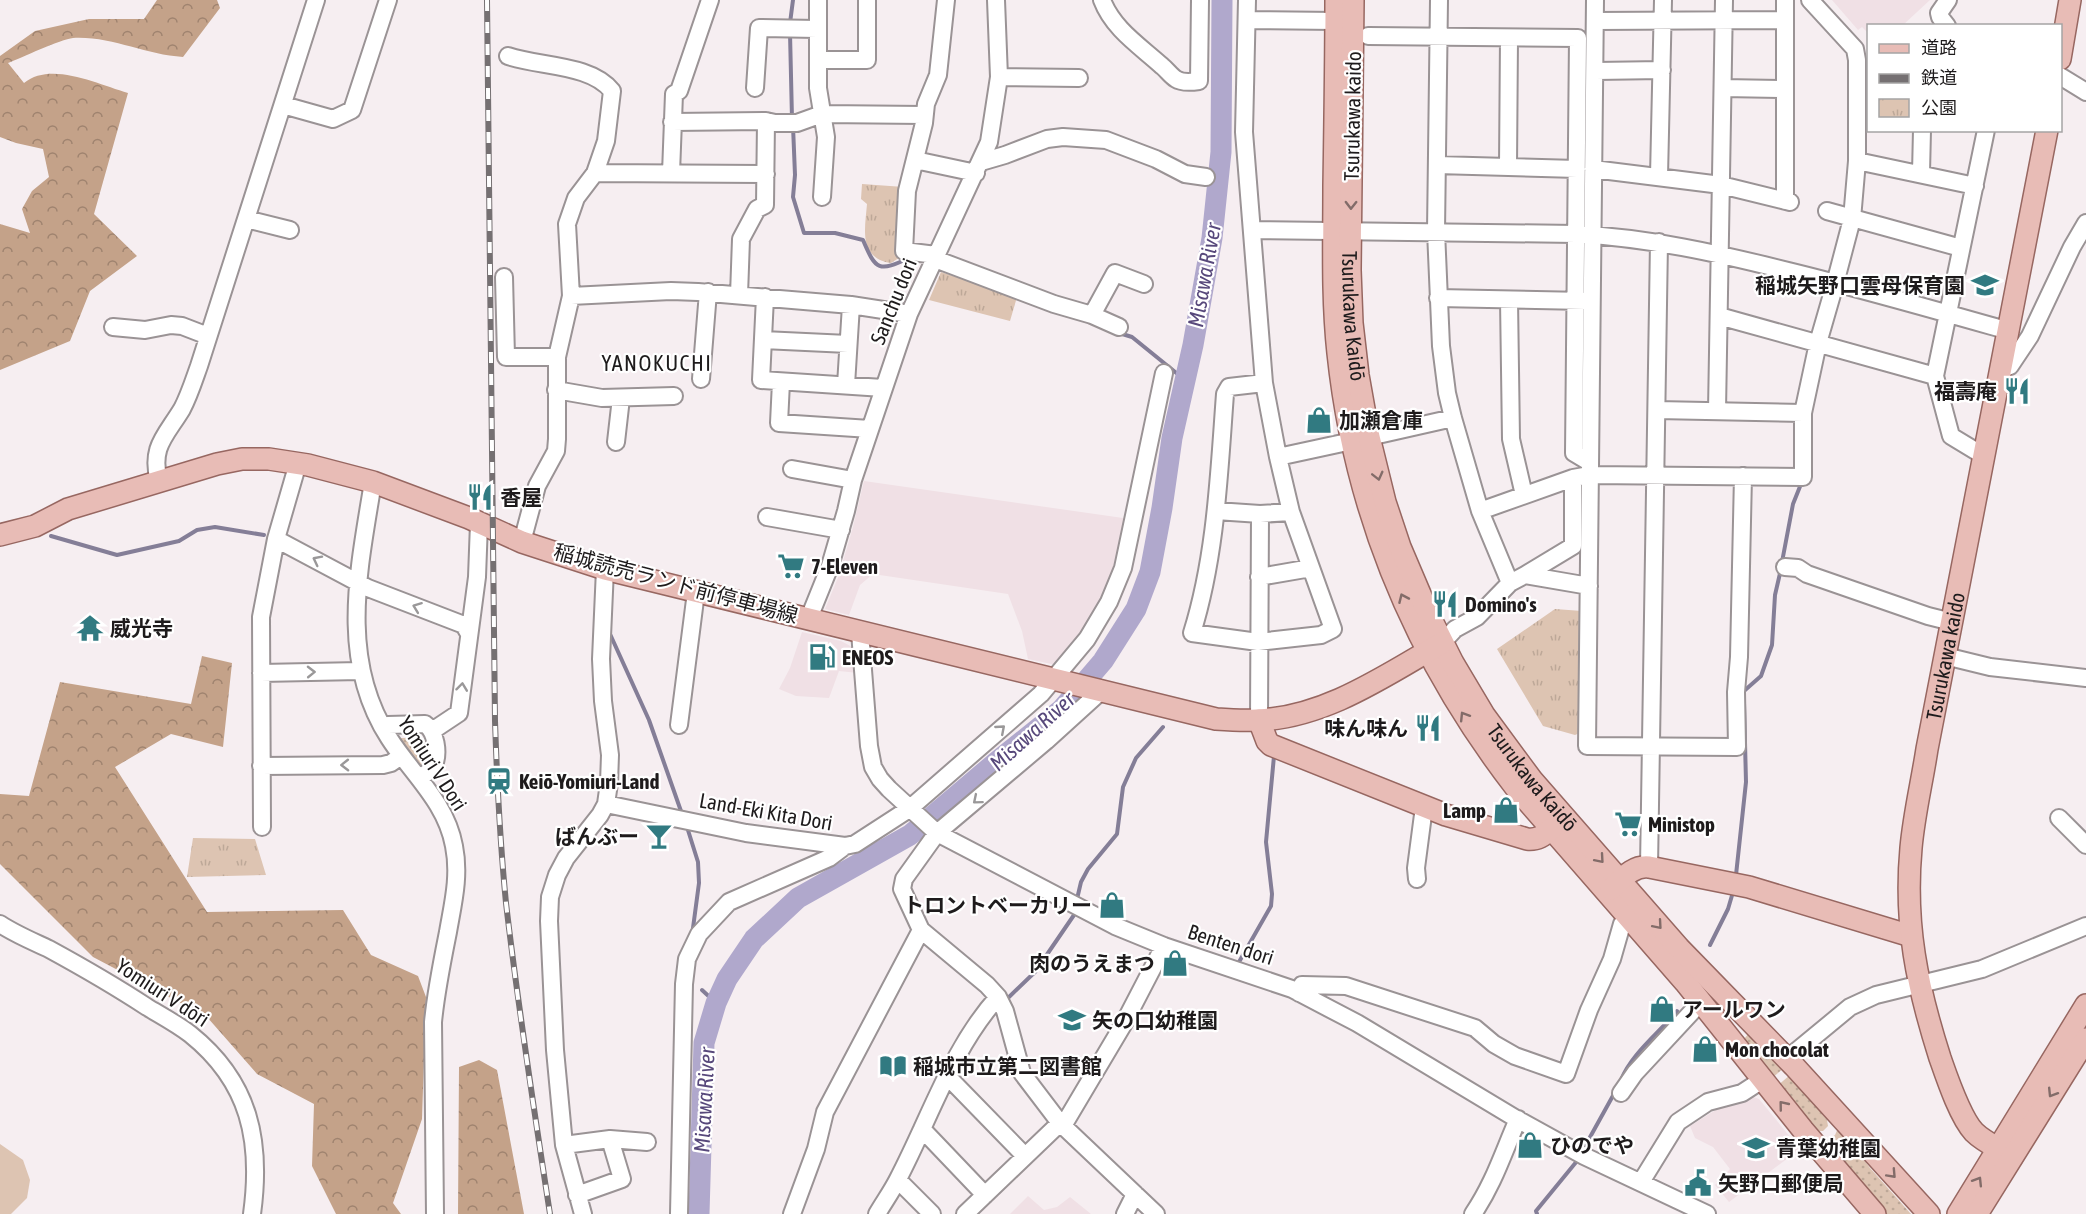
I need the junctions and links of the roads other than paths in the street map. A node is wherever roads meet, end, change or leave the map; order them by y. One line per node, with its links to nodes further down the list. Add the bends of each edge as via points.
1 (316, 0): 44 (street)
2 (388, 0): 44 (street, via 352,110 333,119)
3 (710, 0): 48 (street, via 679,91 674,94)
4 (818, 0): 27 (street)
5 (867, 0): 33 (street, via 867,60)
6 (946, 0): 46 (street, via 938,75)
7 (996, 0): 37 (street, Sanchu dori)
8 (1102, 0): 9 (street, via 1129,39 1177,80 1190,82 1199,81)
9 (1200, 0)
10 (1247, 0): 21 (street)
11 (1353, 0): 74 (main road, Tsurukawa kaido, one-way to 74)
12 (1439, 0): 29 (street)
13 (1595, 0): 23 (street)
14 (1663, 0): 24 (street)
15 (1724, 0): 25 (street)
16 (1785, 0): 22 (street)
17 (1810, 0): 35 (street)
18 (1948, 0): 26 (street, via 1939,13)
19 (2070, 0): 31 (main road)
20 (1336, 10): 21 (street); 74 (main road, Tsurukawa kaido)
21 (1247, 20): 73 (street, via 1244,132)
22 (1785, 20): 25 (street); 42 (street)
23 (1595, 21): 24 (street); 34 (street)
24 (1662, 21): 25 (street); 36 (street)
25 (1724, 21): 41 (street)
26 (1946, 24)
27 (817, 30): 33 (street); 40 (street, via 759,28)
28 (1368, 36): 29 (street)
29 (1438, 36): 30 (street); 54 (street)
30 (1509, 38): 34 (street, via 1578,38); 55 (street)
31 (2062, 52)
32 (508, 56): 58 (street, via 597,77 612,91 606,141)
33 (818, 60): 45 (street)
34 (1590, 60): 36 (street); 57 (street)
35 (1863, 60): 53 (street)
36 (1662, 70): 62 (street)
37 (999, 77): 39 (street); 56 (street, Sanchu dori, via 989,142)
38 (2062, 77): 43 (street)
39 (1079, 78)
40 (755, 88)
41 (1723, 88): 42 (street); 64 (street)
42 (1785, 89): 64 (street, via 1787,201)
43 (2086, 92)
44 (283, 105): 69 (street)
45 (822, 114): 46 (street); 47 (street, via 797,123); 67 (street, via 826,136)
46 (924, 115): 52 (street)
47 (766, 121): 48 (street); 61 (street)
48 (672, 122): 59 (street)
49 (1922, 132): 60 (street)
50 (1986, 132): 65 (street)
51 (2045, 132): 99 (main road, Tsurukawa kaido)
52 (915, 160): 56 (street); 81 (street, via 908,191 904,251)
53 (1857, 161): 60 (street); 70 (street)
54 (1437, 165): 55 (street); 75 (street)
55 (1508, 166): 57 (street)
56 (979, 167): 63 (street, via 1047,139 1063,137 1106,140 1185,174); 81 (street, Sanchu dori)
57 (1585, 169): 62 (street); 66 (street)
58 (595, 173): 59 (street); 86 (street, via 576,198 567,224)
59 (671, 173): 61 (street)
60 (1921, 173): 65 (street)
61 (766, 174): 85 (street, via 765,205 757,209 741,239)
62 (1659, 176): 64 (street)
63 (1206, 177)
64 (1721, 185): 80 (street)
65 (1975, 186): 79 (street)
66 (1585, 189): 76 (street); 77 (street)
67 (822, 197)
68 (1827, 212): 70 (street)
69 (246, 219): 72 (street); 100 (street)
70 (1852, 219): 79 (street); 102 (street)
71 (2086, 223): 105 (street, via 2030,336 2010,366)
72 (290, 230)
73 (1252, 230): 74 (street); 110 (street)
74 (1342, 231): 75 (street); 121 (main road, Tsurukawa Kaidō, via 1338,355)
75 (1436, 231): 76 (street); 88 (street)
76 (1576, 234): 77 (street); 90 (street)
77 (1593, 235): 78 (street); 91 (street)
78 (1659, 242): 80 (street); 116 (street)
79 (1961, 248): 94 (street)
80 (1720, 254): 94 (street); 96 (street)
81 (934, 261): 93 (street, Sanchu dori); 95 (street)
82 (504, 277): 104 (street, via 506,357)
83 (1144, 284): 95 (street, via 1115,273)
84 (708, 292): 85 (street); 86 (street); 108 (street)
85 (739, 295): 87 (street)
86 (571, 296): 104 (street)
87 (765, 297): 92 (street); 101 (street)
88 (1438, 298): 89 (street); 119 (street)
89 (1509, 300): 90 (street); 133 (street, via 1511,439)
90 (1575, 301): 91 (street); 127 (street, via 1574,453)
91 (1592, 301): 127 (street)
92 (851, 304): 93 (street); 103 (street)
93 (909, 314): 112 (street, Sanchu dori)
94 (1948, 314): 99 (street); 107 (street)
95 (1092, 315): 98 (street)
96 (1719, 316): 102 (street); 117 (street)
97 (113, 327): 100 (street, via 145,330 182,326)
98 (1119, 327)
99 (2009, 331): 105 (main road, Tsurukawa kaido)
100 (208, 336): 131 (street, via 187,399 156,452)
101 (763, 340): 103 (street); 109 (street, via 760,380)
102 (1818, 343): 107 (street); 118 (street)
103 (848, 344): 111 (street)
104 (557, 357): 113 (street)
105 (2001, 370): 123 (main road, Tsurukawa kaido)
106 (1164, 373): 163 (street, Land-Eki Kita Dori, via 1123,568 1109,602)
107 (1935, 376): 123 (street, via 1951,436)
108 (701, 379)
109 (781, 382): 111 (street); 120 (street, via 778,423)
110 (1264, 383): 124 (street); 135 (street, via 1229,387 1225,394)
111 (846, 385): 112 (street)
112 (883, 388): 120 (street, Sanchu dori)
113 (556, 390): 115 (street); 143 (street, via 556,451 537,486)
114 (674, 396): 115 (street)
115 (621, 398): 122 (street)
116 (1657, 410): 117 (street); 128 (street)
117 (1717, 411): 118 (street)
118 (1803, 413): 129 (street, via 1803,477)
119 (1453, 418): 121 (street); 134 (street)
120 (870, 429): 130 (street, Sanchu dori)
121 (1360, 439): 124 (street); 158 (main road, Tsurukawa Kaidō, via 1368,505 1381,545)
122 (616, 442)
123 (1984, 456): 154 (main road, Tsurukawa kaido)
124 (1278, 457): 136 (street)
125 (298, 463): 131 (main road, 稲城読売ランド前停車場線, via 242,459); 132 (main road, 稲城読売ランド前停車場線); 142 (street)
126 (792, 470): 130 (street)
127 (1584, 472): 128 (street); 133 (street); 147 (street, via 1573,546); 151 (street)
128 (1655, 476): 129 (street); 169 (street)
129 (1743, 476): 169 (street, via 1737,747)
130 (853, 480): 140 (street, Sanchu dori)
131 (159, 482): 141 (main road, 稲城読売ランド前停車場線, via 68,509 35,526)
132 (373, 482): 139 (main road, 稲城読売ランド前停車場線); 149 (street, Yomiuri V Dori)
133 (1524, 495): 134 (street)
134 (1480, 511): 150 (street)
135 (1216, 512): 137 (street); 157 (street, via 1202,600 1192,633)
136 (1292, 512): 137 (street); 145 (street)
137 (1260, 514): 148 (street)
138 (767, 517): 140 (street)
139 (479, 523): 143 (main road, 稲城読売ランド前停車場線); 155 (street, via 477,577)
140 (841, 530): 153 (street, Sanchu dori)
141 (0, 535)
142 (276, 539): 149 (street, one-way to 142); 161 (street, via 261,617)
143 (522, 542): 146 (main road, 稲城読売ランド前停車場線)
144 (1785, 567): 154 (street, via 1798,568)
145 (1311, 568): 148 (street); 157 (street, via 1333,629)
146 (605, 569): 152 (main road, 稲城読売ランド前停車場線); 173 (street, via 601,659 610,770)
147 (1526, 574): 150 (street); 151 (street)
148 (1259, 577): 157 (street)
149 (357, 582): 155 (street, one-way to 149, via 464,625); 160 (street, Yomiuri V Dori, via 355,625)
150 (1510, 583): 158 (street, via 1471,634)
151 (1589, 586): 169 (street, via 1587,746)
152 (696, 592): 153 (main road, 稲城読売ランド前停車場線); 166 (street)
153 (809, 618): 156 (main road, 稲城読売ランド前停車場線)
154 (1952, 622): 159 (main road, Tsurukawa kaido)
155 (468, 632): 168 (street, one-way to 155, via 459,713)
156 (860, 632): 163 (main road, 稲城読売ランド前停車場線); 175 (street, Benten dori, via 873,767)
157 (1258, 642): 165 (street)
158 (1435, 647): 165 (main road, 稲城読売ランド前停車場線, via 1327,704); 178 (main road, Tsurukawa Kaidō, one-way to 158, via 1478,738 1447,688); 184 (main road, Tsurukawa Kaidō, one-way to 184)
159 (1945, 656): 162 (street, via 1990,667); 189 (main road, Tsurukawa kaido, via 1911,845)
160 (360, 670): 161 (street, one-way to 160); 167 (street, Yomiuri V Dori)
161 (261, 673): 171 (street)
162 (2086, 678)
163 (1058, 682): 164 (main road, 稲城読売ランド前停車場線); 175 (street, Land-Eki Kita Dori, one-way to 163)
164 (1097, 691): 165 (main road, 稲城読売ランド前停車場線, via 1202,717); 179 (street, one-way to 179, via 1046,741)
165 (1259, 720): 174 (main road, via 1271,745)
166 (679, 725)
167 (383, 728): 168 (street, via 425,724); 170 (street, Yomiuri V Dori)
168 (432, 731): 172 (street, via 435,763)
169 (1649, 746): 182 (street)
170 (401, 756): 171 (street, one-way to 171, via 383,765); 172 (street, Yomiuri V Dori)
171 (261, 766): 177 (street)
172 (420, 778): 217 (street, Yomiuri V Dori, via 444,814 457,860 455,896 433,1022)
173 (606, 804): 181 (street, Land-Eki Kita Dori, via 746,833); 208 (street, via 566,858 550,897 555,1050)
174 (1424, 807): 178 (main road, via 1527,839 1535,840); 183 (street)
175 (909, 809): 179 (street, Benten dori); 181 (street, Land-Eki Kita Dori, via 862,840)
176 (2059, 818): 180 (street)
177 (262, 827)
178 (1551, 829): 184 (main road, Tsurukawa Kaidō)
179 (938, 833): 188 (street, via 909,869 902,889); 190 (street, Benten dori, via 1073,906)
180 (2086, 845)
181 (845, 846): 219 (street, via 829,858 729,902 699,934 687,959)
182 (1649, 867): 184 (main road, via 1634,869); 189 (main road, via 1738,884)
183 (1418, 879)
184 (1613, 886): 185 (main road, Tsurukawa Kaidō); 196 (main road, Tsurukawa Kaidō, one-way to 196)
185 (1628, 916): 192 (street, via 1566,1074 1515,1056 1475,1028 1346,986 1302,985); 194 (main road, Tsurukawa Kaidō)
186 (0, 924): 216 (street, Yomiuri V dōri, via 142,1003 181,1027 211,1053 234,1084 251,1125 256,1164)
187 (2086, 926): 191 (street, via 1982,969)
188 (921, 930): 193 (street); 220 (street, via 825,1112)
189 (1911, 936): 191 (main road, Tsurukawa kaido)
190 (1164, 946): 192 (street, Benten dori); 203 (street, via 1123,1025)
191 (1918, 985): 198 (street, via 1876,995 1850,1007); 209 (main road, Tsurukawa kaido, via 1949,1086 1971,1129)
192 (1299, 993): 202 (street, Benten dori)
193 (998, 997): 199 (street, via 982,1016); 203 (street, via 1022,1073)
194 (1701, 1002): 200 (main road, Tsurukawa Kaidō); 201 (street)
195 (2086, 1005): 197 (main road)
196 (1759, 1031): 198 (main road, Tsurukawa Kaidō); 200 (main road, via 1747,1028 1739,1036)
197 (2081, 1041): 209 (main road)
198 (1792, 1065): 205 (main road, via 1833,1121 1832,1130 1823,1136); 229 (main road, Tsurukawa Kaidō, one-way to 229)
199 (948, 1077): 204 (street); 210 (street)
200 (1762, 1080): 205 (main road, Tsurukawa Kaidō, one-way to 200); 212 (street, via 1742,1093 1708,1102 1678,1122)
201 (1621, 1093)
202 (1518, 1119): 212 (street, Benten dori); 226 (street, via 1497,1173)
203 (1062, 1125): 210 (street); 213 (street)
204 (922, 1129): 211 (street); 215 (street)
205 (1803, 1130): 228 (main road, Tsurukawa Kaidō)
206 (610, 1139): 207 (street); 208 (street); 214 (street, via 622,1179)
207 (647, 1142)
208 (564, 1145): 214 (street)
209 (2005, 1153): 230 (main road, one-way to 209); 231 (main road)
210 (1025, 1156): 215 (street)
211 (898, 1180): 221 (street); 222 (street)
212 (1641, 1182): 227 (street, Benten dori)
213 (1136, 1194): 224 (street); 225 (street)
214 (577, 1195): 218 (street)
215 (986, 1195): 223 (street)
216 (252, 1214)
217 (435, 1214)
218 (583, 1214)
219 (679, 1214)
220 (792, 1214)
221 (877, 1214)
222 (932, 1214)
223 (965, 1214)
224 (1125, 1214)
225 (1156, 1214)
226 (1473, 1214)
227 (1706, 1214)
228 (1875, 1214)
229 (1929, 1214)
230 (1958, 1214)
231 (1977, 1214)

